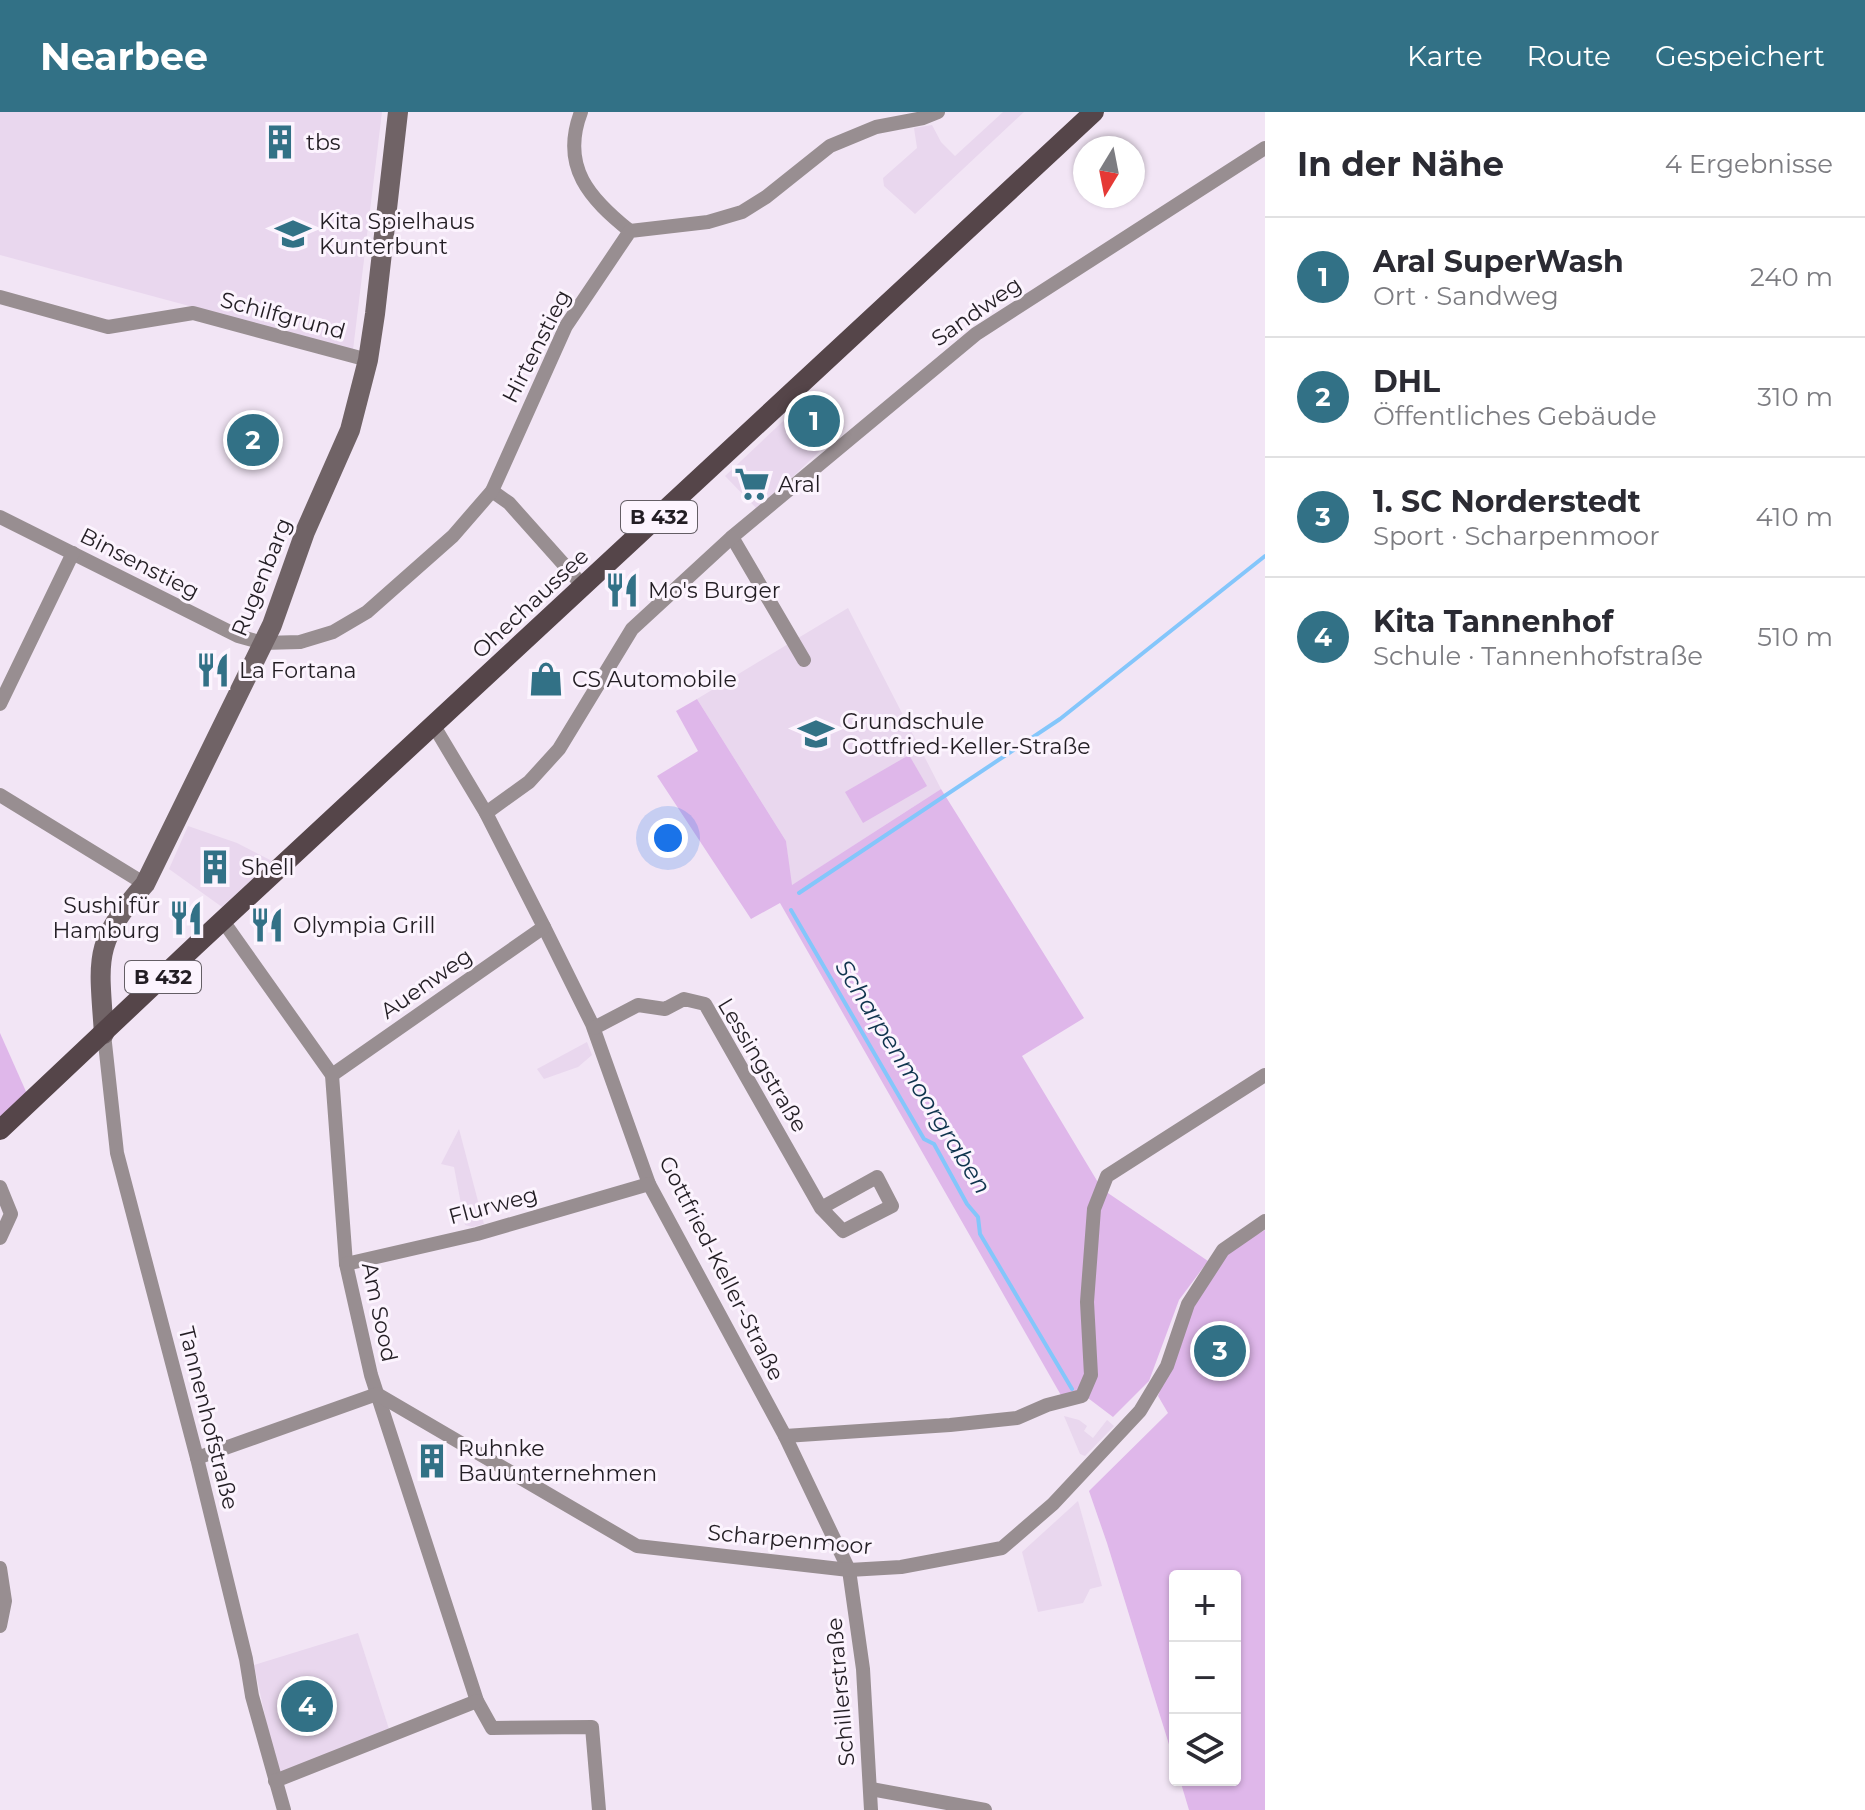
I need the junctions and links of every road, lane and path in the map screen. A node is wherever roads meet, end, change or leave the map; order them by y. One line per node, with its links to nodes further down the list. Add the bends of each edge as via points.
1 (398, 112): 8 (street, Rugenbarg)
2 (581, 112): 6 (street, via 574,152 583,183 598,205)
3 (938, 112): 6 (street, via 876,127 830,146 742,212 708,222)
4 (1094, 112): 13 (main road, Ohechaussee / B 432)
5 (1265, 148): 11 (street, Sandweg, via 976,334)
6 (630, 231): 9 (street, Hirtenstieg, via 566,326)
7 (0, 297): 8 (street, Schilfgrund, via 108,327 193,313)
8 (368, 360): 14 (street, Rugenbarg, via 350,430)
9 (492, 491): 13 (street); 14 (street, Hirtenstieg, via 453,536 367,612 333,632 300,642)
10 (0, 517): 12 (street, Binsenstieg)
11 (732, 537): 15 (street); 19 (street, Sandweg, via 632,629 559,749 529,782)
12 (73, 553): 14 (street, Binsenstieg, via 238,636); 16 (street)
13 (584, 587): 17 (main road, Ohechaussee / B 432)
14 (263, 643): 20 (street, Rugenbarg)
15 (804, 660)
16 (0, 704)
17 (434, 726): 19 (street, Gottfried-Keller-Straße); 21 (main road, Ohechaussee / B 432)
18 (0, 795): 20 (street)
19 (486, 813): 22 (street, Gottfried-Keller-Straße)
20 (145, 884): 24 (street, Rugenbarg, via 115,922 102,950)
21 (223, 921): 24 (main road, Ohechaussee / B 432); 25 (street)
22 (544, 927): 23 (street, Gottfried-Keller-Straße); 25 (street, Auenweg)
23 (594, 1028): 28 (street, Gottfried-Keller-Straße); 30 (street, Lessingstraße, via 638,1005 665,1009 684,999 705,1004)
24 (104, 1034): 27 (main road, Ohechaussee / B 432); 36 (street, Tannenhofstraße, via 117,1153)
25 (332, 1075): 33 (street, Am Sood)
26 (1265, 1075): 35 (street, via 1107,1176 1094,1209 1087,1302 1091,1375 1082,1396 1017,1418)
27 (0, 1130)
28 (649, 1184): 33 (street, Flurweg, via 477,1234); 35 (street, Gottfried-Keller-Straße)
29 (0, 1187): 32 (street, via 11,1214)
30 (821, 1208): 30 (street, Lessingstraße, via 843,1231 892,1206 877,1177)
31 (1265, 1221): 38 (street, Scharpenmoor, via 1223,1250 1188,1304 1167,1366 1140,1411 1053,1504 1002,1548 901,1567)
32 (0, 1238)
33 (346, 1264): 34 (street, Am Sood)
34 (377, 1394): 36 (street); 38 (street, Scharpenmoor, via 637,1546); 40 (street, Am Sood)
35 (785, 1436): 38 (street, Gottfried-Keller-Straße)
36 (197, 1458): 41 (street, Tannenhofstraße)
37 (0, 1568): 39 (street, via 5,1601)
38 (849, 1570): 42 (street, Schillerstraße, via 863,1669)
39 (0, 1626)
40 (477, 1701): 41 (street); 44 (street, Am Sood, via 492,1728 592,1727)
41 (275, 1781): 43 (street, Tannenhofstraße)
42 (871, 1789): 45 (street, Schillerstraße); 46 (street)
43 (284, 1810)
44 (599, 1810)
45 (871, 1810)
46 (985, 1810)

